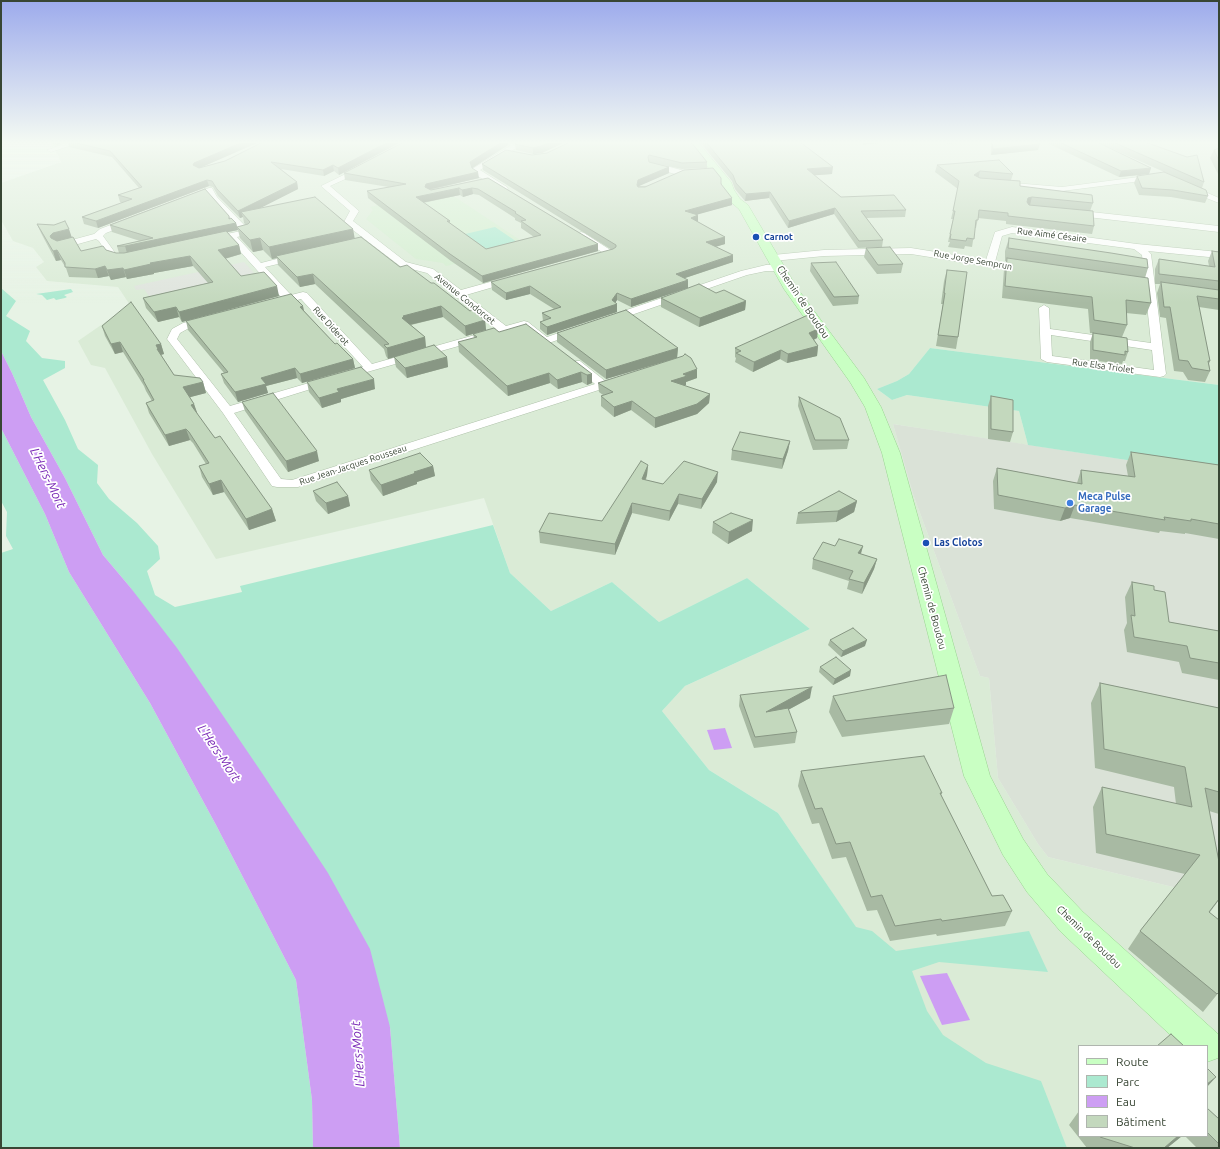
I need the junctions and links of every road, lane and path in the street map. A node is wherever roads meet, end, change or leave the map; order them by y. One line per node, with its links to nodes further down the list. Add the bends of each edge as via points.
1 (194, 196): 10 (street)
2 (213, 196): 11 (street, via 247,232)
3 (336, 196): 12 (street, Avenue Condorcet, via 354,211 348,222)
4 (732, 196): 18 (street, Chemin de Boudou, via 744,207)
5 (1206, 196): 6 (street)
6 (1219, 201)
7 (1061, 212): 9 (street)
8 (570, 229): 19 (street, via 610,253)
9 (1219, 229)
10 (96, 236): 11 (street, via 102,239 112,256 127,258); 14 (street)
11 (231, 236): 21 (street)
12 (377, 240): 13 (street); 25 (street, Avenue Condorcet, via 411,262 438,267); 26 (street, Avenue Condorcet, via 403,264 430,271)
13 (357, 244)
14 (60, 246)
15 (1137, 246): 16 (street, Rue Aimé Césaire); 20 (street, Rue Aimé Césaire, via 1012,230 998,234); 37 (street, Rue Elsa Triolet, via 1146,254)
16 (1219, 255)
17 (304, 256): 21 (street)
18 (773, 258): 20 (street, Rue Jorge Semprun, via 824,253 910,251); 22 (street, Chemin de Boudou)
19 (588, 259)
20 (990, 264): 23 (street, Rue Jorge Semprun)
21 (258, 266): 27 (street)
22 (779, 268): 31 (street, via 744,273); 42 (street, Chemin de Boudou, via 791,289 858,381 886,437 977,776 1013,847 1037,883 1072,922)
23 (1037, 271)
24 (521, 277): 25 (street)
25 (468, 291): 26 (street); 32 (street, Avenue Condorcet)
26 (459, 294): 34 (street, Avenue Condorcet)
27 (289, 299): 28 (street); 40 (street, Rue Diderot, via 303,295)
28 (267, 304)
29 (1044, 308): 35 (street, Rue Elsa Triolet)
30 (216, 317): 41 (street, Rue Jean-Jacques Rousseau, via 187,324 176,331 172,339)
31 (598, 323)
32 (514, 326): 34 (street); 36 (street, via 524,324)
33 (583, 328): 36 (street)
34 (504, 330): 40 (street)
35 (1045, 331): 37 (street); 37 (street, Rue Elsa Triolet, via 1047,359 1160,374)
36 (546, 340): 38 (street)
37 (1156, 347)
38 (558, 350)
39 (569, 358): 41 (street, Rue Jean-Jacques Rousseau, via 607,384 293,484 277,484)
40 (370, 368): 41 (street)
41 (227, 411)
42 (1206, 1045)
43 (1208, 1047): 44 (street, Chemin de Boudou)
44 (1219, 1058)

